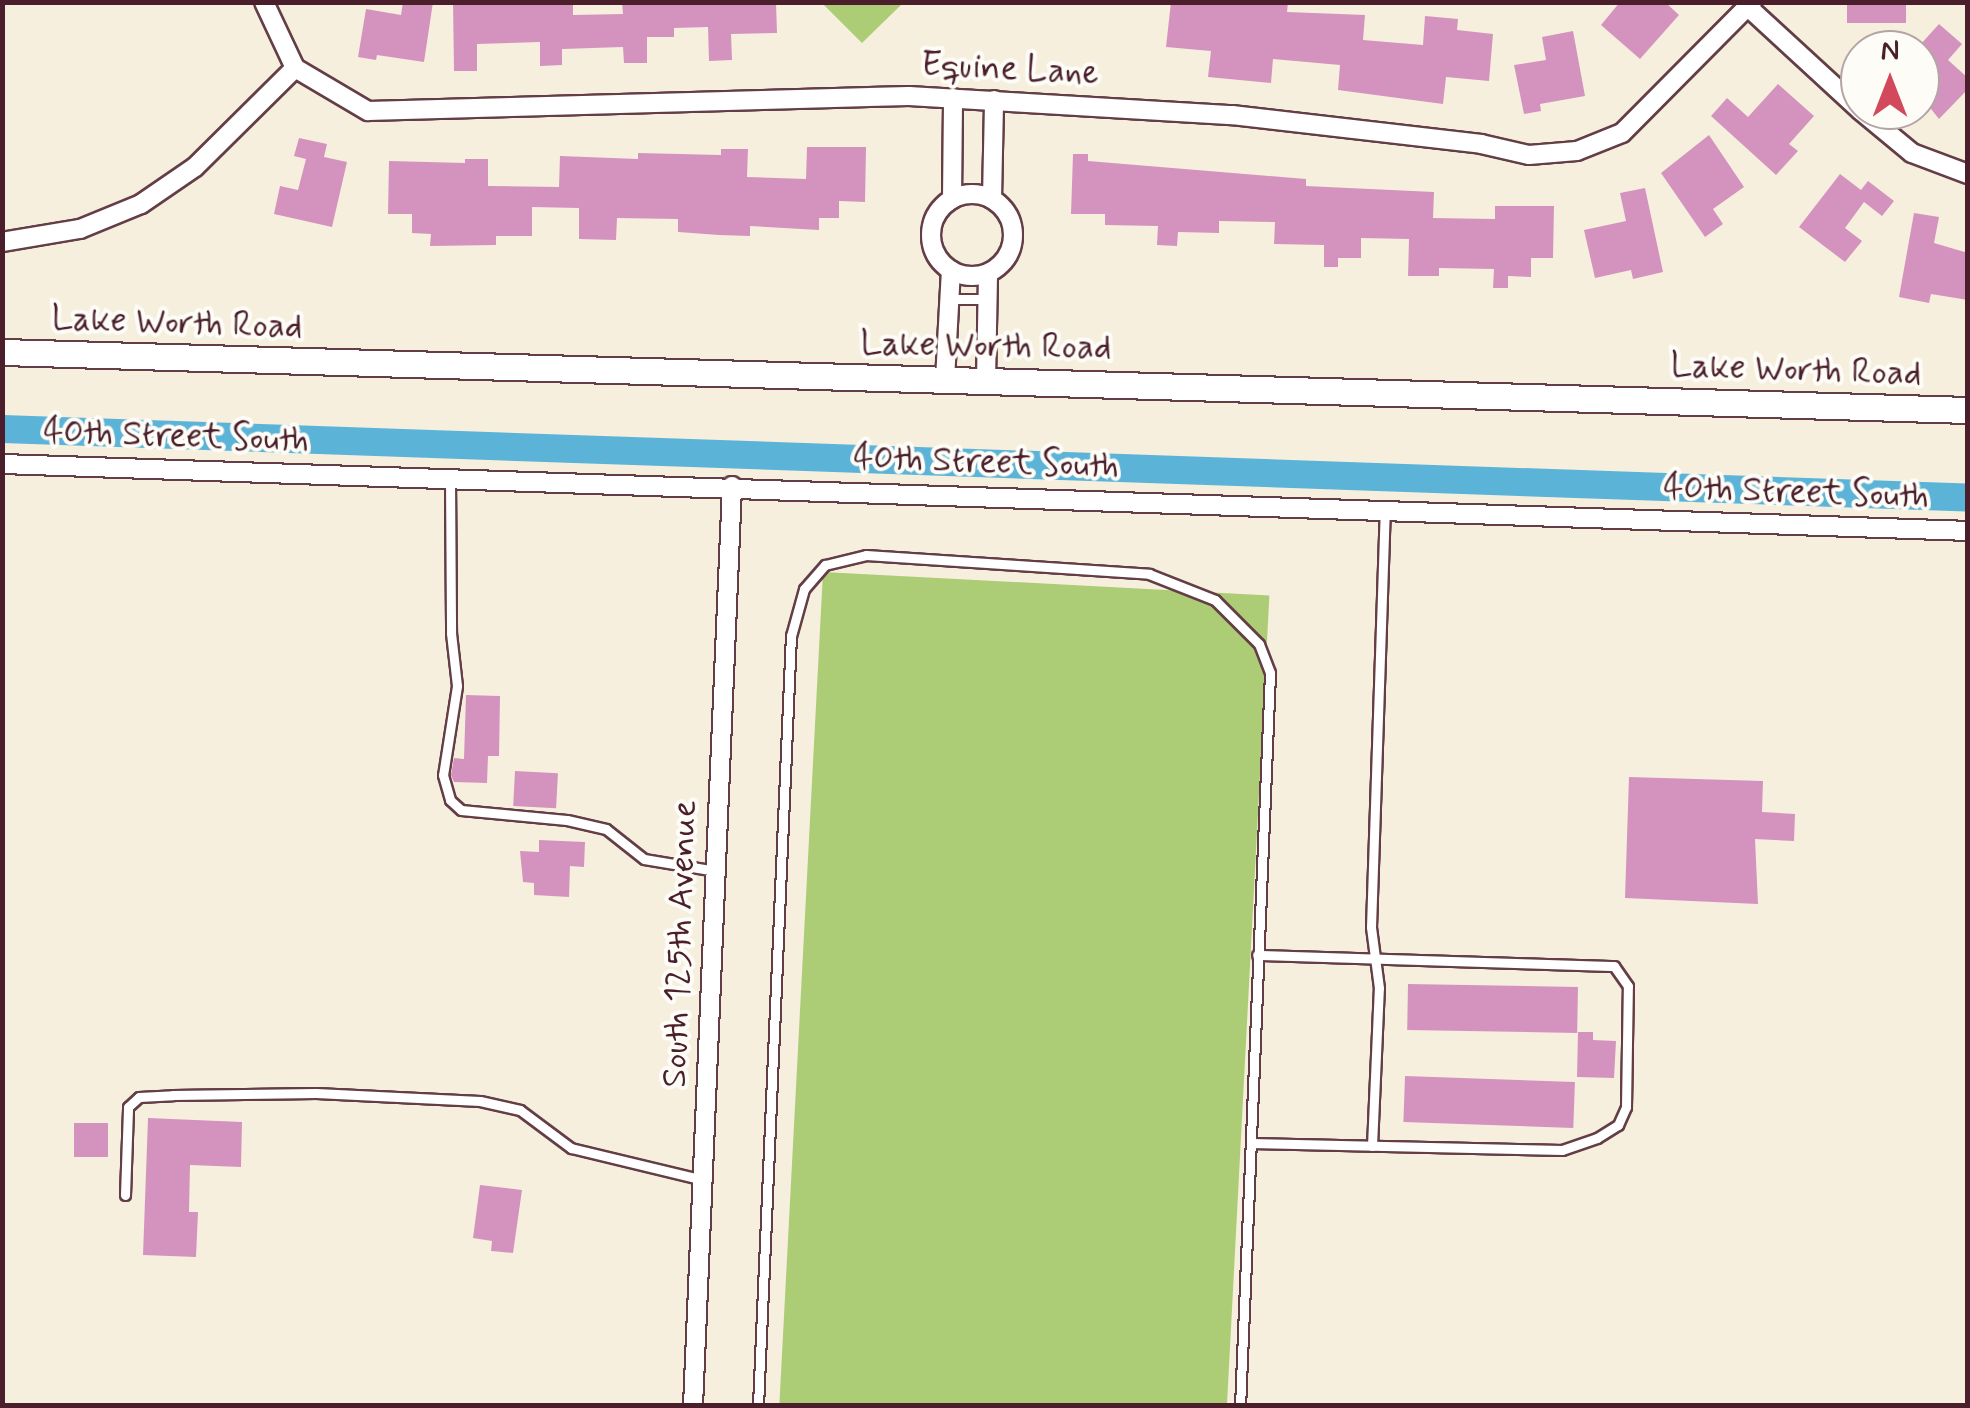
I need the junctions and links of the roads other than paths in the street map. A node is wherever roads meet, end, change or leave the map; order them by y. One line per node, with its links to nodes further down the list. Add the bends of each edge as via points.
1 (264, 2): 3 (street)
2 (1750, 5): 4 (street, Equine Lane); 6 (street, Equine Lane, via 1622,133 1577,152 1529,156 1482,144 1232,115)
3 (295, 68): 5 (street, Equine Lane, via 368,111); 11 (street, via 195,167 141,204 80,230)
4 (1840, 91)
5 (953, 98): 6 (street, Equine Lane); 9 (street)
6 (994, 100): 10 (street)
7 (1884, 130): 8 (street, Equine Lane, via 1912,153)
8 (1968, 174)
9 (952, 199): 10 (street); 12 (street, via 931,234 933,248)
10 (992, 199): 13 (street, via 1013,231 1008,256)
11 (2, 242)
12 (951, 270): 13 (street); 14 (street)
13 (988, 273): 15 (street)
14 (950, 299): 15 (lane); 17 (street)
15 (988, 299): 18 (street)
16 (2, 352): 17 (street, Lake Worth Road)
17 (945, 380): 18 (street, Lake Worth Road)
18 (986, 380): 19 (street, Lake Worth Road)
19 (1968, 410)
20 (2, 464): 21 (street, 40th Street South)
21 (450, 477): 22 (street, 40th Street South); 25 (lane, via 457,686 443,775 450,800 461,810 606,829 644,860)
22 (732, 486): 23 (street, 40th Street South); 25 (street, South 125th Avenue)
23 (1386, 510): 24 (street, 40th Street South); 27 (lane)
24 (1968, 531)
25 (716, 870): 30 (street, South 125th Avenue)
26 (1257, 955): 27 (lane); 28 (lane); 33 (lane, via 1270,672 1242,622 1215,600 1149,574 866,554 825,564 804,589 790,636)
27 (1375, 959): 29 (lane); 29 (lane, via 1614,966 1628,986 1626,1107 1618,1124 1597,1138 1562,1150)
28 (1250, 1142): 29 (lane); 34 (lane)
29 (1372, 1146)
30 (703, 1180): 31 (lane, via 572,1148 520,1110 480,1101 173,1094 139,1097 128,1107); 32 (street, South 125th Avenue)
31 (125, 1195)
32 (694, 1406)
33 (758, 1406)
34 (1240, 1406)

